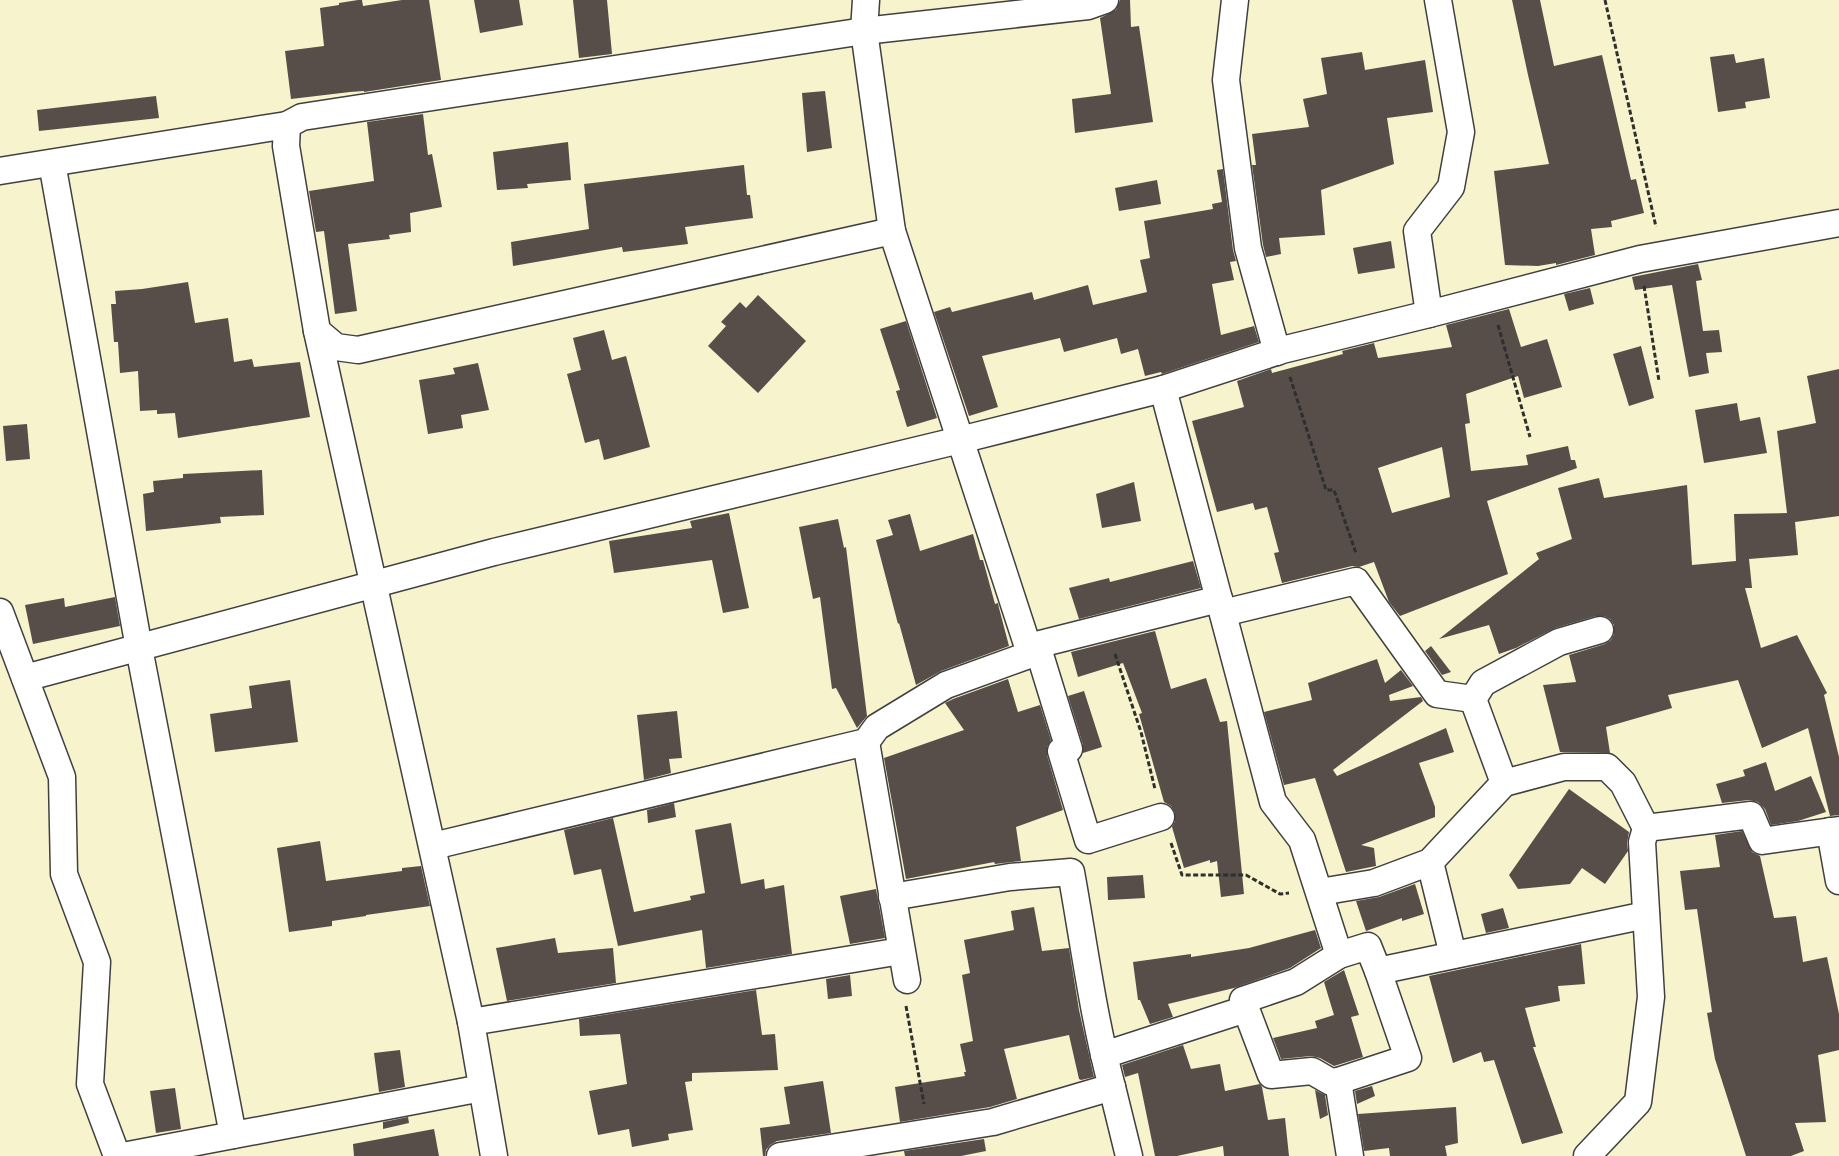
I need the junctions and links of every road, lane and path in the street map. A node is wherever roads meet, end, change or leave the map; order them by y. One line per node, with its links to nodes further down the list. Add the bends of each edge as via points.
1 (866, 0): 6 (street)
2 (1104, 0): 6 (street, via 1088,6)
3 (1235, 0): 16 (street, via 1226,80 1248,248)
4 (1438, 0): 14 (street, via 1462,132 1451,187 1417,231)
5 (1605, 0): 12 (path)
6 (864, 31): 7 (street, via 302,117); 11 (street)
7 (287, 125): 8 (street); 15 (street, via 286,146)
8 (52, 162): 9 (street); 27 (street)
9 (0, 171)
10 (1839, 223): 12 (street)
11 (892, 231): 15 (street, via 358,350 336,347); 20 (street)
12 (1651, 257): 13 (street); 17 (path)
13 (1490, 298): 14 (street); 19 (path)
14 (1429, 314): 16 (street)
15 (317, 331): 22 (street)
16 (1279, 351): 18 (street); 21 (path, via 1326,490 1334,490 1362,571)
17 (1659, 381)
18 (1163, 389): 20 (street); 23 (street)
19 (1530, 437)
20 (960, 440): 22 (street, via 494,552); 26 (street)
21 (1356, 581): 23 (street); 29 (street, via 1437,694)
22 (375, 584): 27 (street); 35 (street)
23 (1221, 606): 26 (street); 38 (street, via 1272,802 1302,840)
24 (0, 612): 28 (street)
25 (1600, 630): 29 (street, via 1559,642 1483,683)
26 (1033, 646): 30 (street, via 1026,656 946,685 877,727); 32 (street, via 1069,749 1060,751 1088,840)
27 (139, 648): 28 (street); 53 (street)
28 (25, 678): 54 (street, via 62,776 64,874 97,962 90,1084)
29 (1473, 699): 31 (street)
30 (866, 742): 35 (street); 39 (street)
31 (1504, 783): 33 (street, via 1564,767 1607,767 1623,783); 36 (street)
32 (1161, 817)
33 (1646, 828): 34 (street, via 1751,815 1762,841); 40 (street, via 1642,842)
34 (1834, 831): 37 (street)
35 (433, 846): 47 (street)
36 (1430, 862): 38 (street, via 1374,883); 43 (street)
37 (1839, 881)
38 (1320, 892): 42 (street)
39 (892, 897): 41 (street); 48 (street, via 1010,877 1071,872)
40 (1646, 914): 43 (street); 60 (street, via 1651,998 1638,1102)
41 (901, 951): 45 (street); 47 (street)
42 (1339, 955): 44 (street, via 1368,946); 46 (street, via 1296,982 1243,1000)
43 (1452, 955): 44 (street)
44 (1378, 971): 49 (street, via 1408,1058)
45 (907, 980): 52 (path, via 902,986)
46 (1246, 1009): 48 (street); 49 (street, via 1271,1075 1312,1071 1331,1082)
47 (471, 1022): 51 (street)
48 (1104, 1055): 50 (street)
49 (1338, 1081): 59 (street)
50 (1112, 1087): 52 (street, via 993,1122); 58 (street)
51 (482, 1088): 53 (street); 56 (street)
52 (929, 1131): 57 (street)
53 (233, 1135): 55 (street)
54 (117, 1156)
55 (123, 1156)
56 (494, 1156)
57 (780, 1156)
58 (1129, 1156)
59 (1350, 1156)
60 (1587, 1156)

